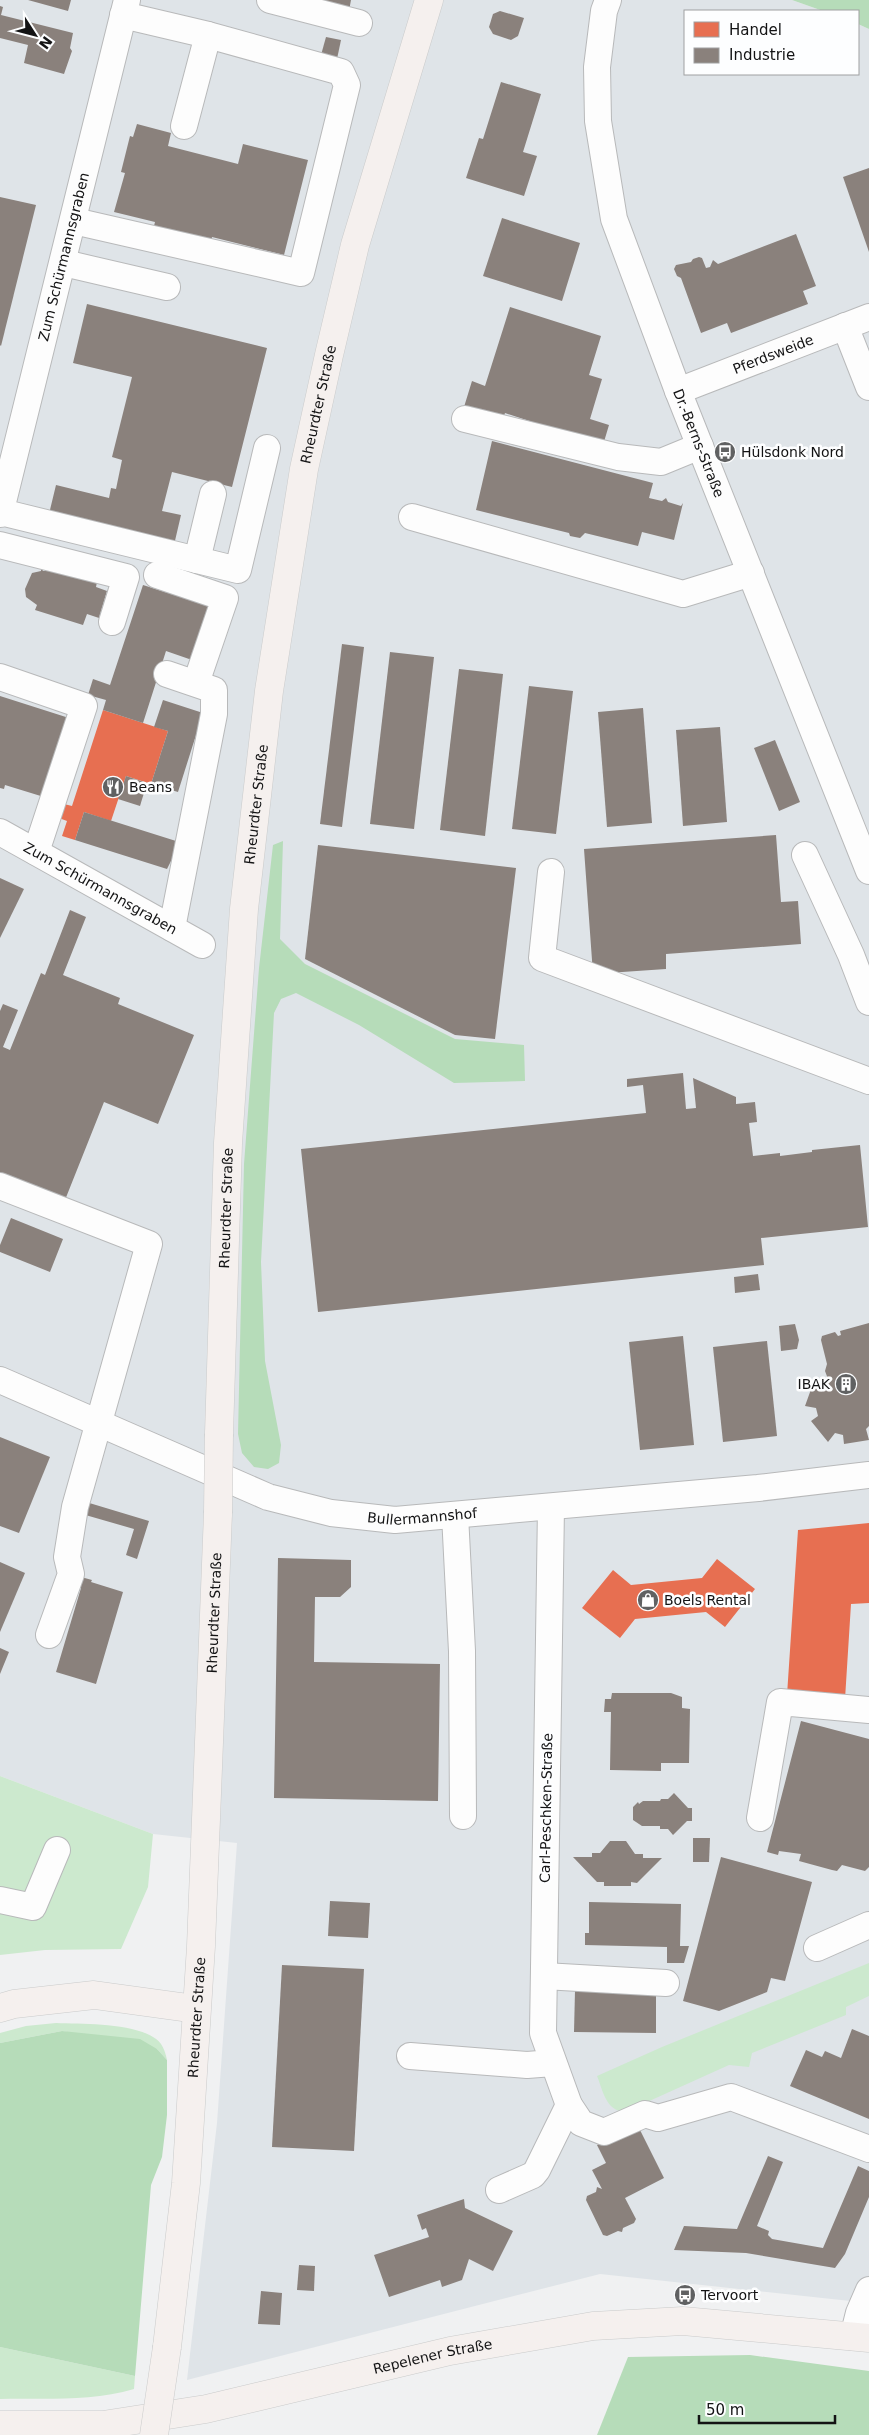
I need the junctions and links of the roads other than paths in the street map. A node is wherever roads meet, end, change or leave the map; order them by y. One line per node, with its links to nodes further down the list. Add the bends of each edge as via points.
1 (270, 0): 5 (street)
2 (429, 0): 55 (main road, Rheurdter Straße, bridge, via 355,245 329,355 304,469 269,692 244,908 228,1143 218,1513)
3 (608, 0): 14 (street, Dr.-Berns-Straße, via 597,67 598,121 614,219)
4 (125, 8): 6 (street); 8 (street, Zum Schürmannsgraben)
5 (359, 23)
6 (208, 35): 7 (street); 8 (street, via 341,72 347,85 301,272)
7 (184, 126)
8 (74, 221): 9 (street, Zum Schürmannsgraben)
9 (64, 263): 10 (street); 19 (street, Zum Schürmannsgraben)
10 (167, 288)
11 (869, 317): 12 (street, Pferdsweide)
12 (845, 326): 13 (street); 14 (street, Pferdsweide)
13 (869, 387)
14 (678, 391): 16 (street, Dr.-Berns-Straße)
15 (465, 419): 16 (street, via 618,457 660,462)
16 (700, 446): 23 (street, Dr.-Berns-Straße)
17 (267, 448): 22 (street, via 238,570)
18 (213, 494): 22 (street)
19 (2, 501): 22 (street)
20 (412, 518): 23 (street, via 683,594)
21 (0, 545): 25 (street, via 126,577)
22 (197, 560)
23 (751, 573): 32 (street, Dr.-Berns-Straße)
24 (156, 575): 28 (street, via 225,598)
25 (112, 622)
26 (167, 674): 28 (street)
27 (0, 677): 30 (street, via 84,706)
28 (196, 683): 34 (street, via 214,690 214,714)
29 (0, 832): 30 (street, Zum Schürmannsgraben)
30 (36, 852): 34 (street, Zum Schürmannsgraben)
31 (805, 855): 36 (street, via 852,956)
32 (869, 871)
33 (550, 872): 37 (street, via 542,958)
34 (172, 928): 35 (street, Zum Schürmannsgraben)
35 (202, 945)
36 (869, 1002)
37 (869, 1081)
38 (0, 1186): 40 (street, via 150,1244)
39 (0, 1380): 40 (street, Bullermannshof)
40 (100, 1423): 43 (street, Bullermannshof, via 268,1497 331,1513 395,1520); 44 (street, via 75,1507 67,1557 71,1574)
41 (869, 1475): 42 (street, Bullermannshof)
42 (551, 1507): 43 (street, Bullermannshof); 52 (street, Carl-Peschken-Straße)
43 (455, 1515): 46 (street, via 461,1632)
44 (49, 1635)
45 (869, 1710): 47 (street, via 780,1702)
46 (463, 1816)
47 (760, 1818)
48 (57, 1850): 49 (street, via 33,1907)
49 (0, 1900)
50 (869, 1926): 51 (street)
51 (817, 1948)
52 (544, 1976): 53 (street); 57 (street, Carl-Peschken-Straße, via 543,2033)
53 (666, 1983)
54 (0, 2008): 55 (main road, via 94,1995)
55 (196, 2009): 64 (main road, Rheurdter Straße, bridge, via 186,2183)
56 (410, 2056): 57 (street, via 527,2065)
57 (553, 2063): 58 (street, Carl-Peschken-Straße)
58 (569, 2105): 59 (street, Carl-Peschken-Straße, via 581,2123 604,2132 645,2114 658,2118 731,2097); 60 (street, via 538,2170)
59 (869, 2149)
60 (500, 2190)
61 (869, 2290): 62 (street, via 859,2313)
62 (861, 2337): 63 (main road, Repelener Straße, via 683,2321 593,2326 450,2352 206,2410 103,2425)
63 (0, 2425)
64 (154, 2435)

